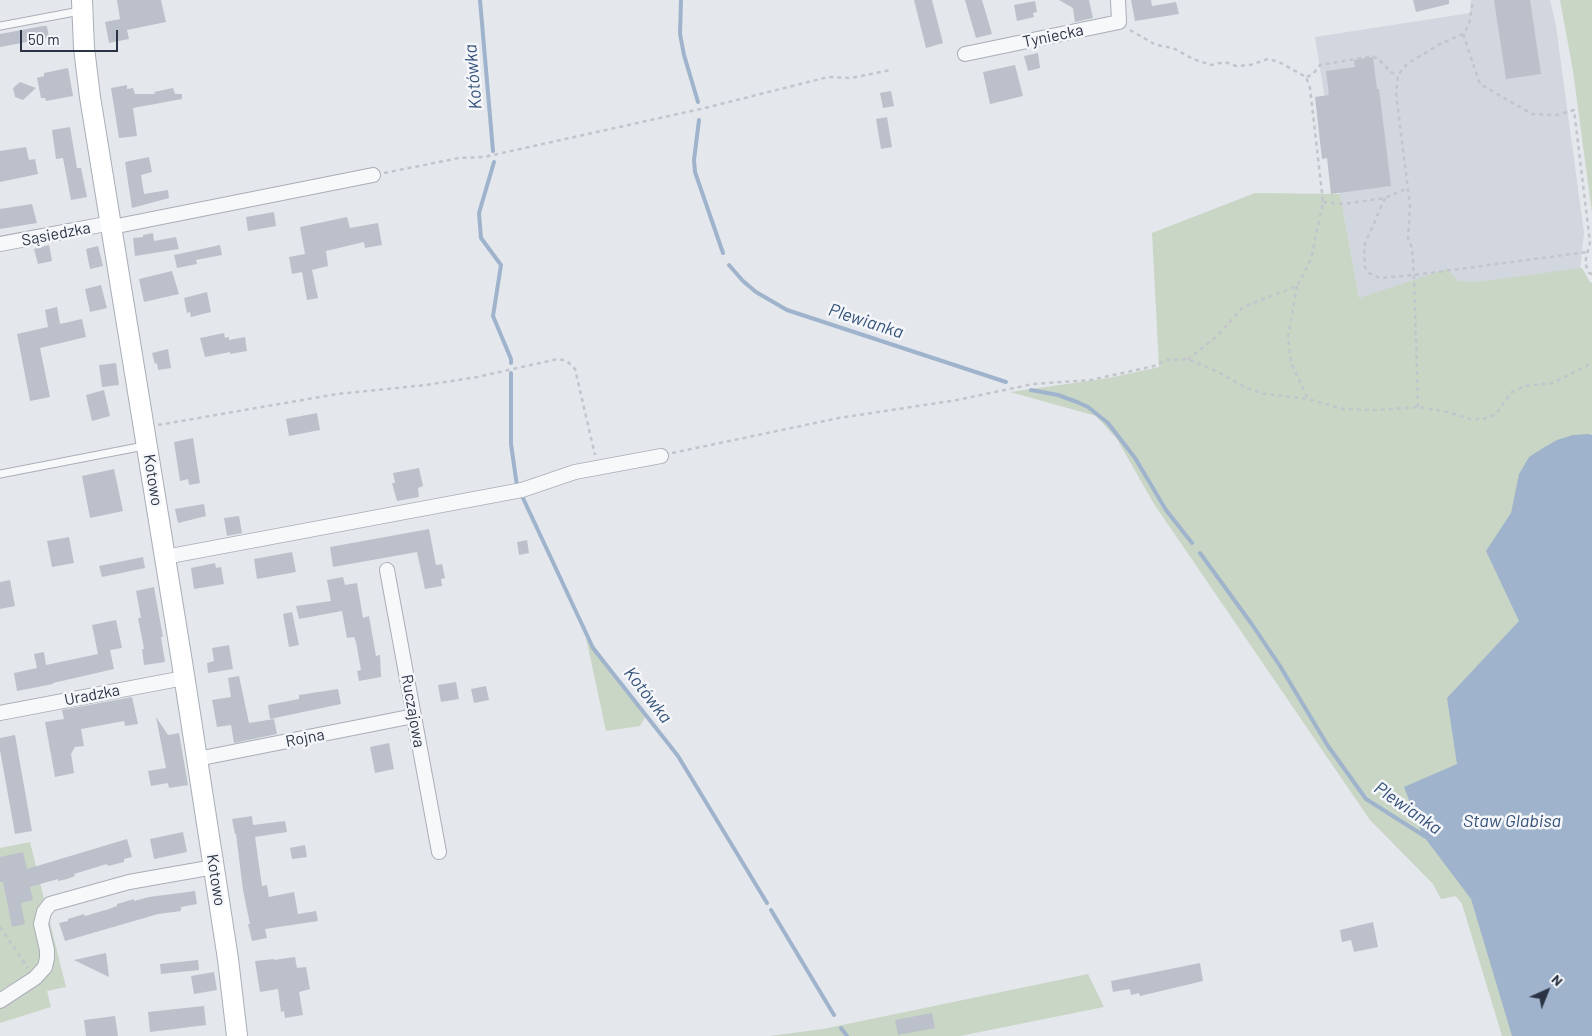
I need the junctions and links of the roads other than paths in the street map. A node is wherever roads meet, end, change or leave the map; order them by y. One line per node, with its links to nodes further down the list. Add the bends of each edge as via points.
1 (1118, 0): 4 (street, Tyniecka, via 1119,22)
2 (83, 5): 3 (lane); 6 (street, Kotowo, via 86,72)
3 (0, 26)
4 (965, 54)
5 (372, 175): 6 (street, Sąsiedzka)
6 (111, 225): 7 (street, Sąsiedzka); 8 (street, Kotowo)
7 (0, 244)
8 (146, 437): 10 (lane); 11 (street, Kotowo)
9 (661, 456): 11 (street, via 575,472 522,490)
10 (0, 474)
11 (165, 557): 13 (street, Kotowo)
12 (387, 570): 15 (street, Ruczajowa)
13 (184, 678): 14 (street, Uradzka); 16 (street, Kotowo)
14 (0, 712)
15 (414, 716): 16 (street, Rojna); 17 (street, Ruczajowa)
16 (197, 759): 18 (street, Kotowo)
17 (439, 852)
18 (214, 867): 19 (street, via 128,882 50,904 41,924 48,958 45,967 35,978); 20 (street, Kotowo)
19 (0, 1001)
20 (237, 1036)

